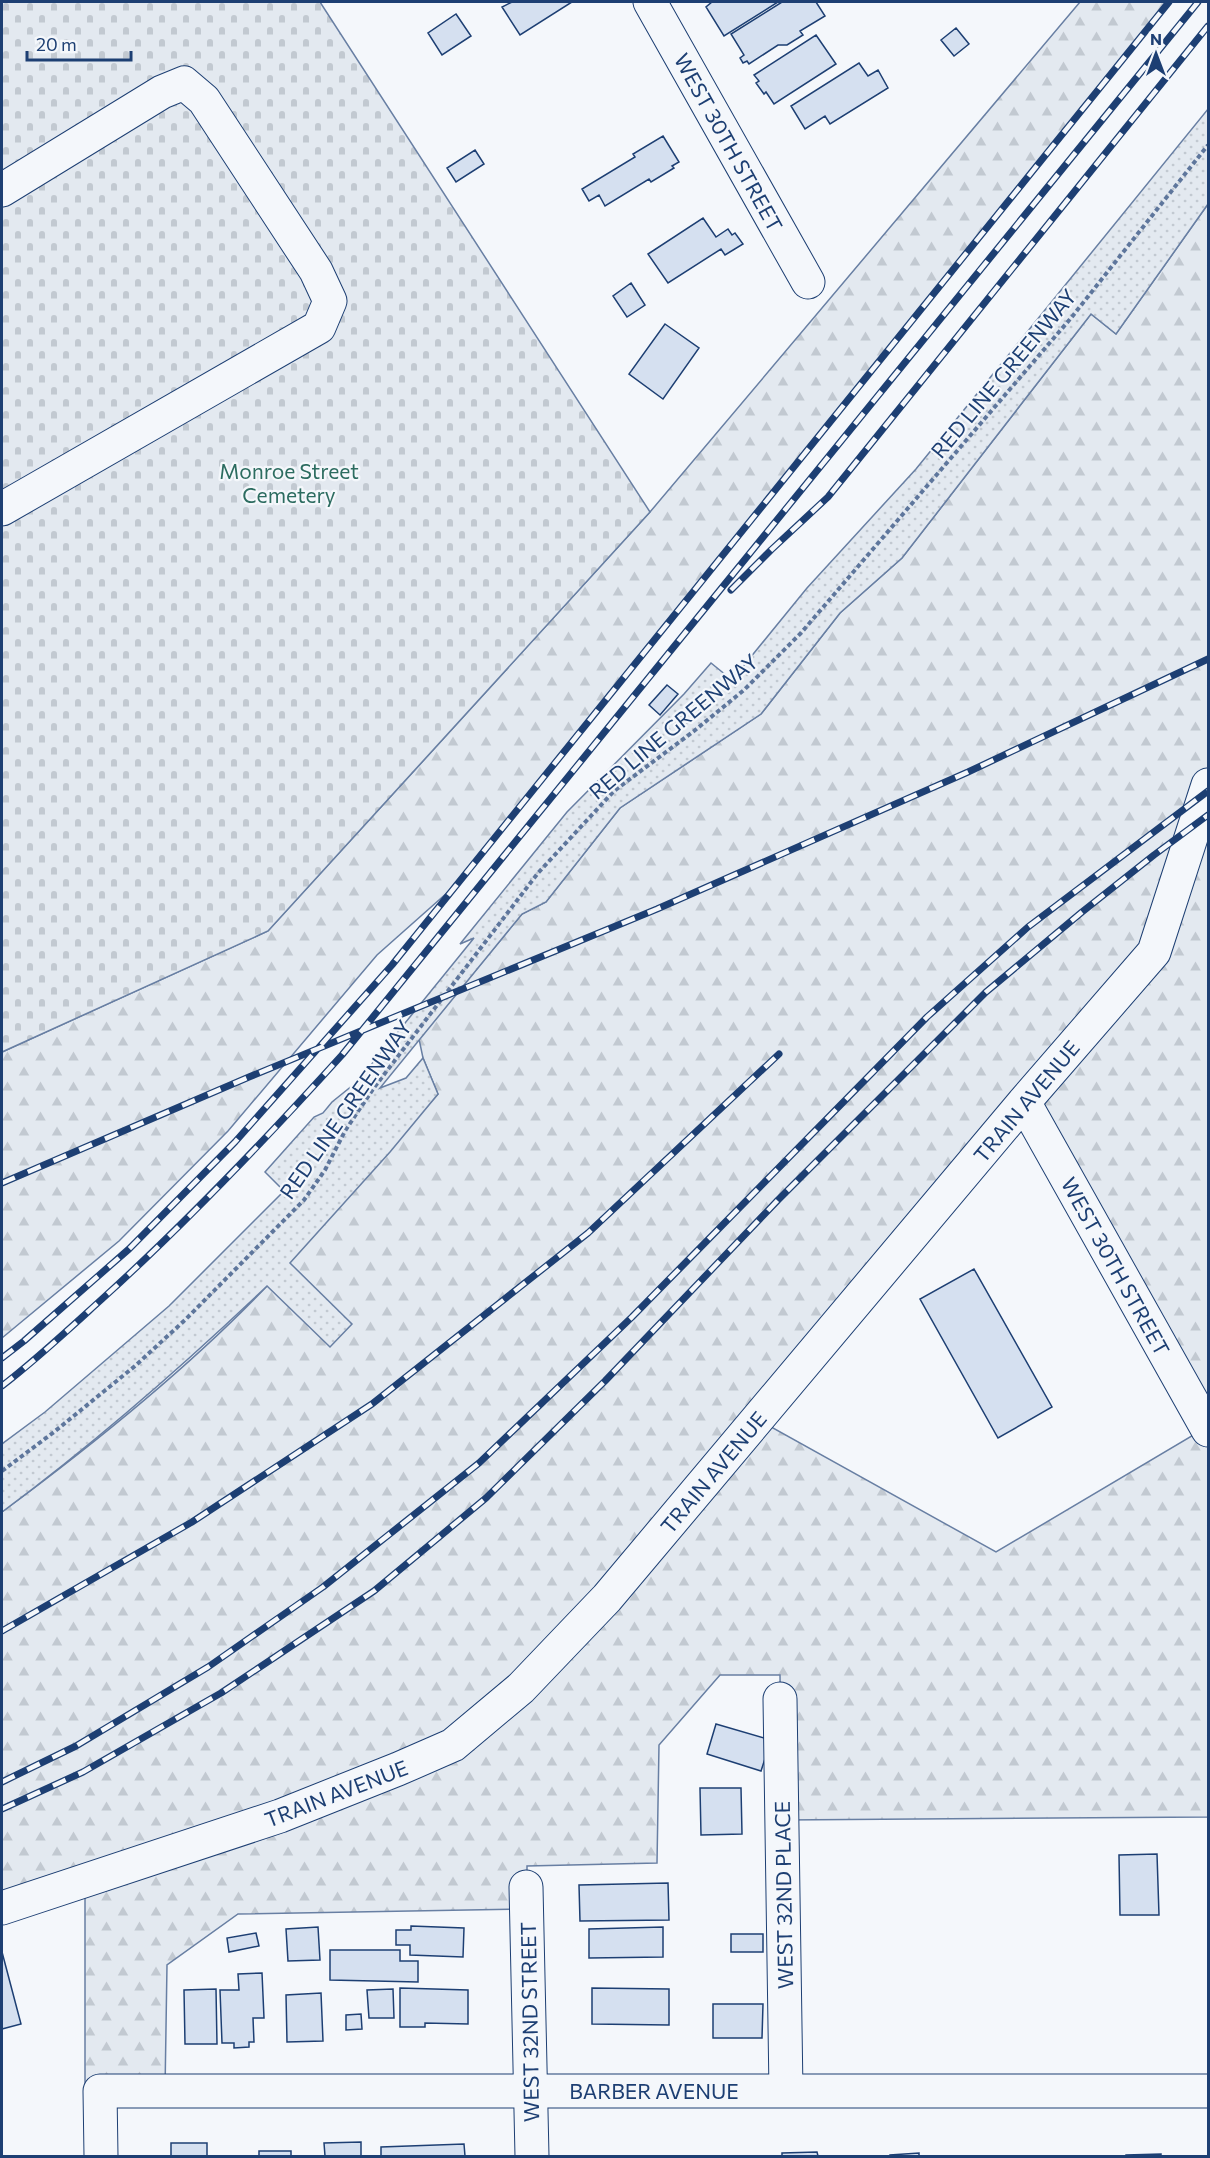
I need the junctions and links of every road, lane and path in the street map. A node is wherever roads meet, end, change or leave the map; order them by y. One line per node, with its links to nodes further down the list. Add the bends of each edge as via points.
1 (650, 2): 4 (street, WEST 30TH STREET)
2 (1209, 145): 9 (path, RED LINE GREENWAY, via 1071,318 801,633 744,690 614,791 538,873 373,1089 304,1200 135,1366)
3 (2, 190): 5 (street, via 162,92 184,83 204,100 316,271 330,301 319,327)
4 (808, 282)
5 (2, 509)
6 (1209, 785): 7 (street, TRAIN AVENUE, via 1154,952)
7 (1024, 1102): 8 (street, WEST 30TH STREET); 12 (street, TRAIN AVENUE, via 607,1598 521,1688 453,1745 280,1816)
8 (1209, 1430)
9 (2, 1471)
10 (780, 1699): 14 (street, WEST 32ND PLACE)
11 (526, 1887): 13 (street, WEST 32ND STREET)
12 (2, 1908)
13 (531, 2090): 14 (street, BARBER AVENUE); 16 (street, BARBER AVENUE, via 100,2091); 17 (street, WEST 32ND STREET)
14 (786, 2091): 15 (street, BARBER AVENUE)
15 (1209, 2091)
16 (101, 2157)
17 (532, 2157)

